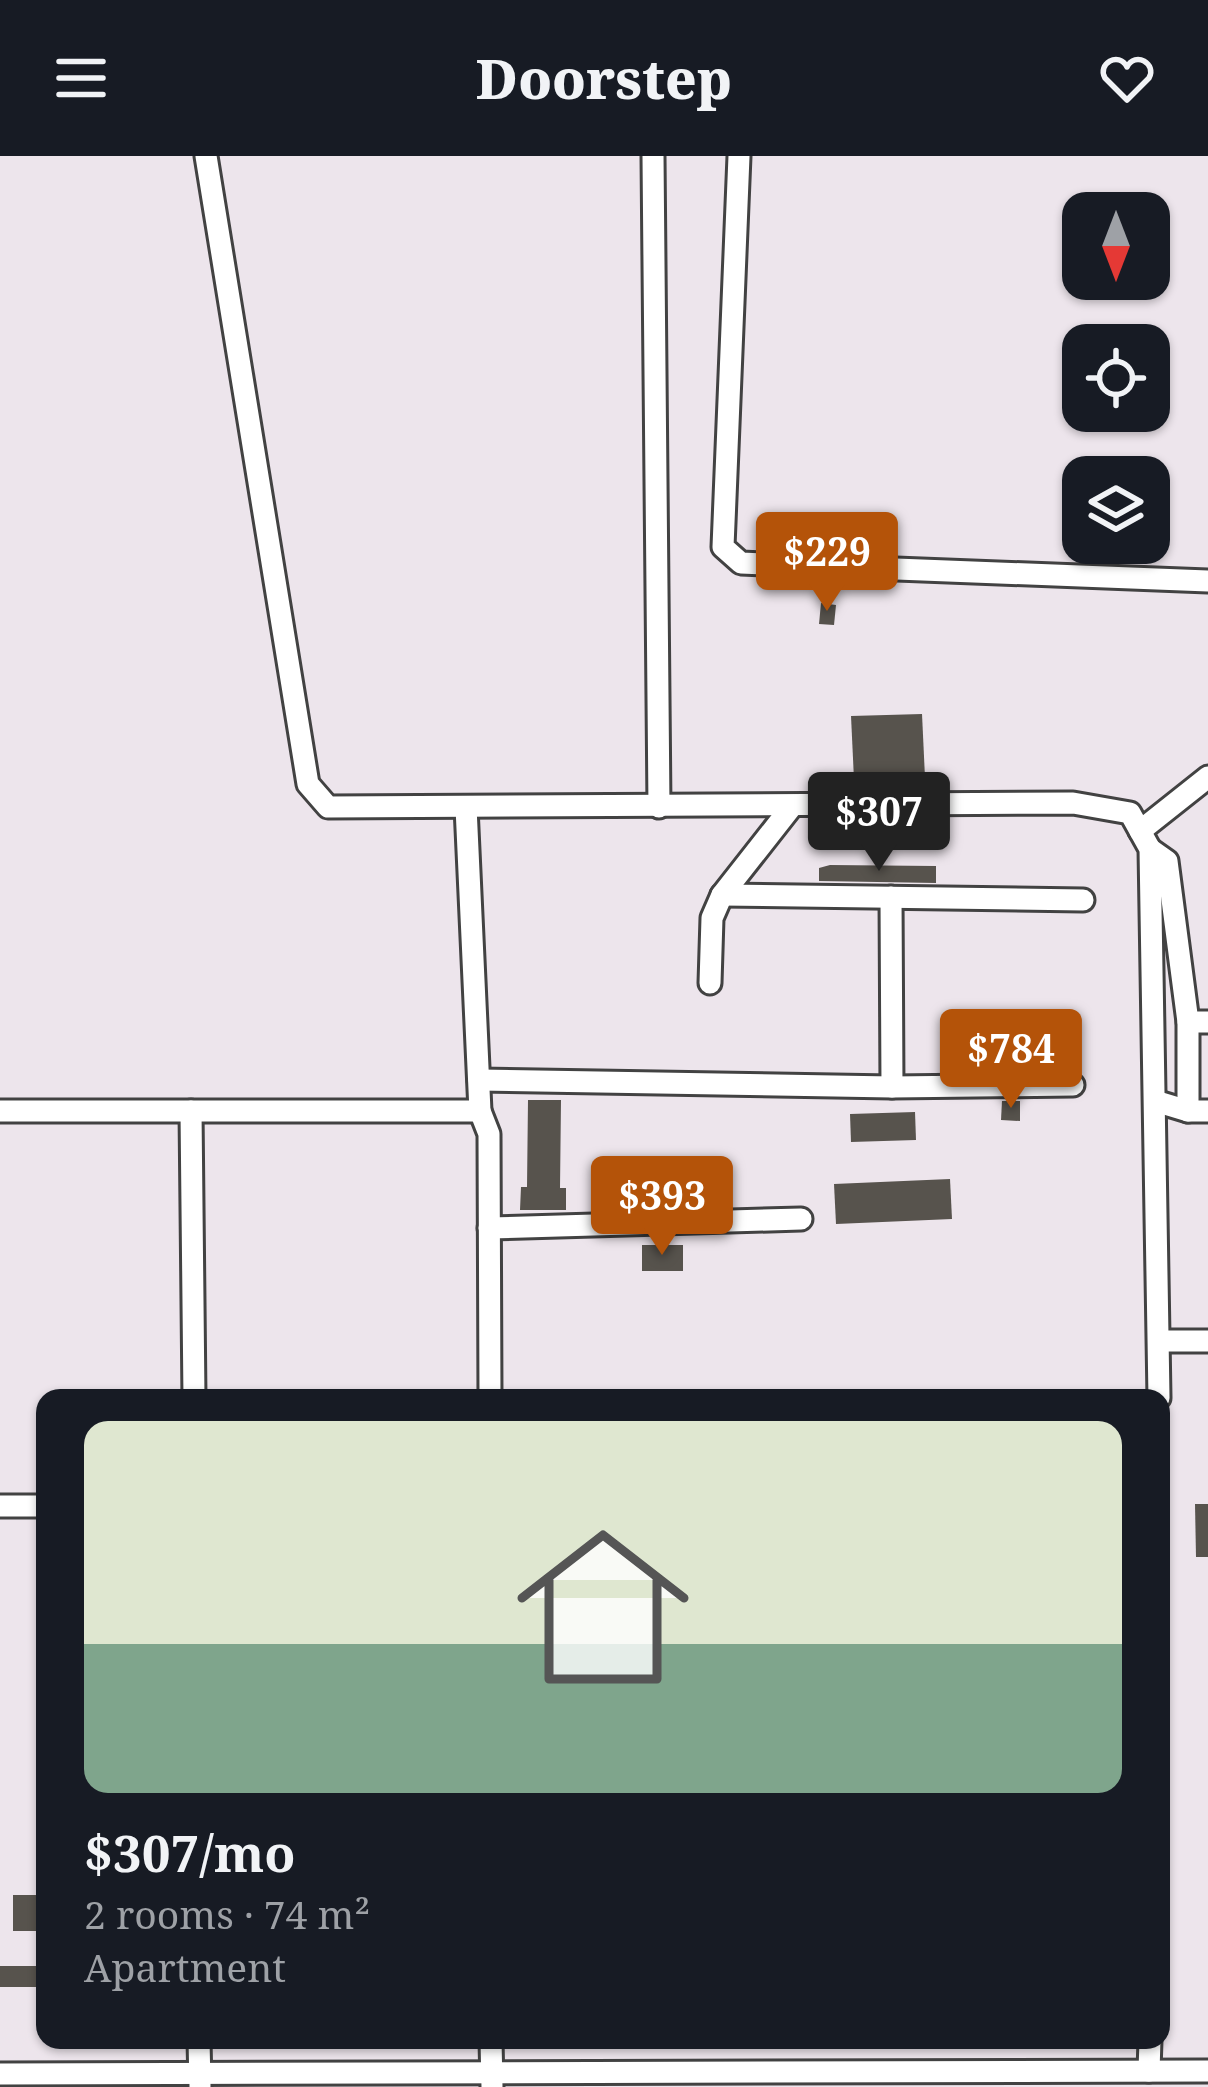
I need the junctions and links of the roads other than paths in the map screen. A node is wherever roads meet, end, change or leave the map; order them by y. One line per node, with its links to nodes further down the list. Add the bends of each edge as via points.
1 (206, 156): 7 (lane, via 308,784 328,807)
2 (653, 156): 8 (lane)
3 (740, 156): 4 (lane, via 723,547 741,563)
4 (1208, 581)
5 (1208, 777): 9 (lane)
6 (792, 806): 8 (lane); 9 (lane, via 1073,803 1130,813); 10 (lane)
7 (466, 807): 8 (lane); 15 (lane)
8 (659, 807)
9 (1145, 840): 14 (lane, via 1168,861); 18 (lane)
10 (722, 895): 11 (lane); 13 (lane, via 712,918)
11 (891, 897): 12 (lane); 17 (lane)
12 (1083, 900)
13 (710, 983)
14 (1198, 1022): 22 (lane)
15 (479, 1080): 17 (lane); 21 (lane)
16 (1073, 1085): 17 (lane)
17 (892, 1087)
18 (1155, 1101): 22 (lane); 25 (lane)
19 (0, 1111): 20 (lane)
20 (191, 1111): 21 (lane); 27 (lane)
21 (480, 1111): 24 (lane, via 489,1134)
22 (1198, 1111)
23 (801, 1219): 24 (lane)
24 (489, 1228): 28 (lane)
25 (1160, 1341): 26 (lane); 29 (lane)
26 (1208, 1341)
27 (194, 1389)
28 (490, 1389)
29 (1159, 1389)
30 (0, 1506): 31 (lane)
31 (36, 1506)
32 (199, 2049): 41 (lane)
33 (491, 2049): 38 (lane)
34 (1150, 2049): 35 (lane)
35 (1149, 2071): 36 (lane); 40 (lane)
36 (1208, 2071)
37 (0, 2074): 41 (lane)
38 (492, 2079): 39 (lane); 41 (lane)
39 (773, 2079): 40 (lane)
40 (1070, 2079)
41 (200, 2080)

